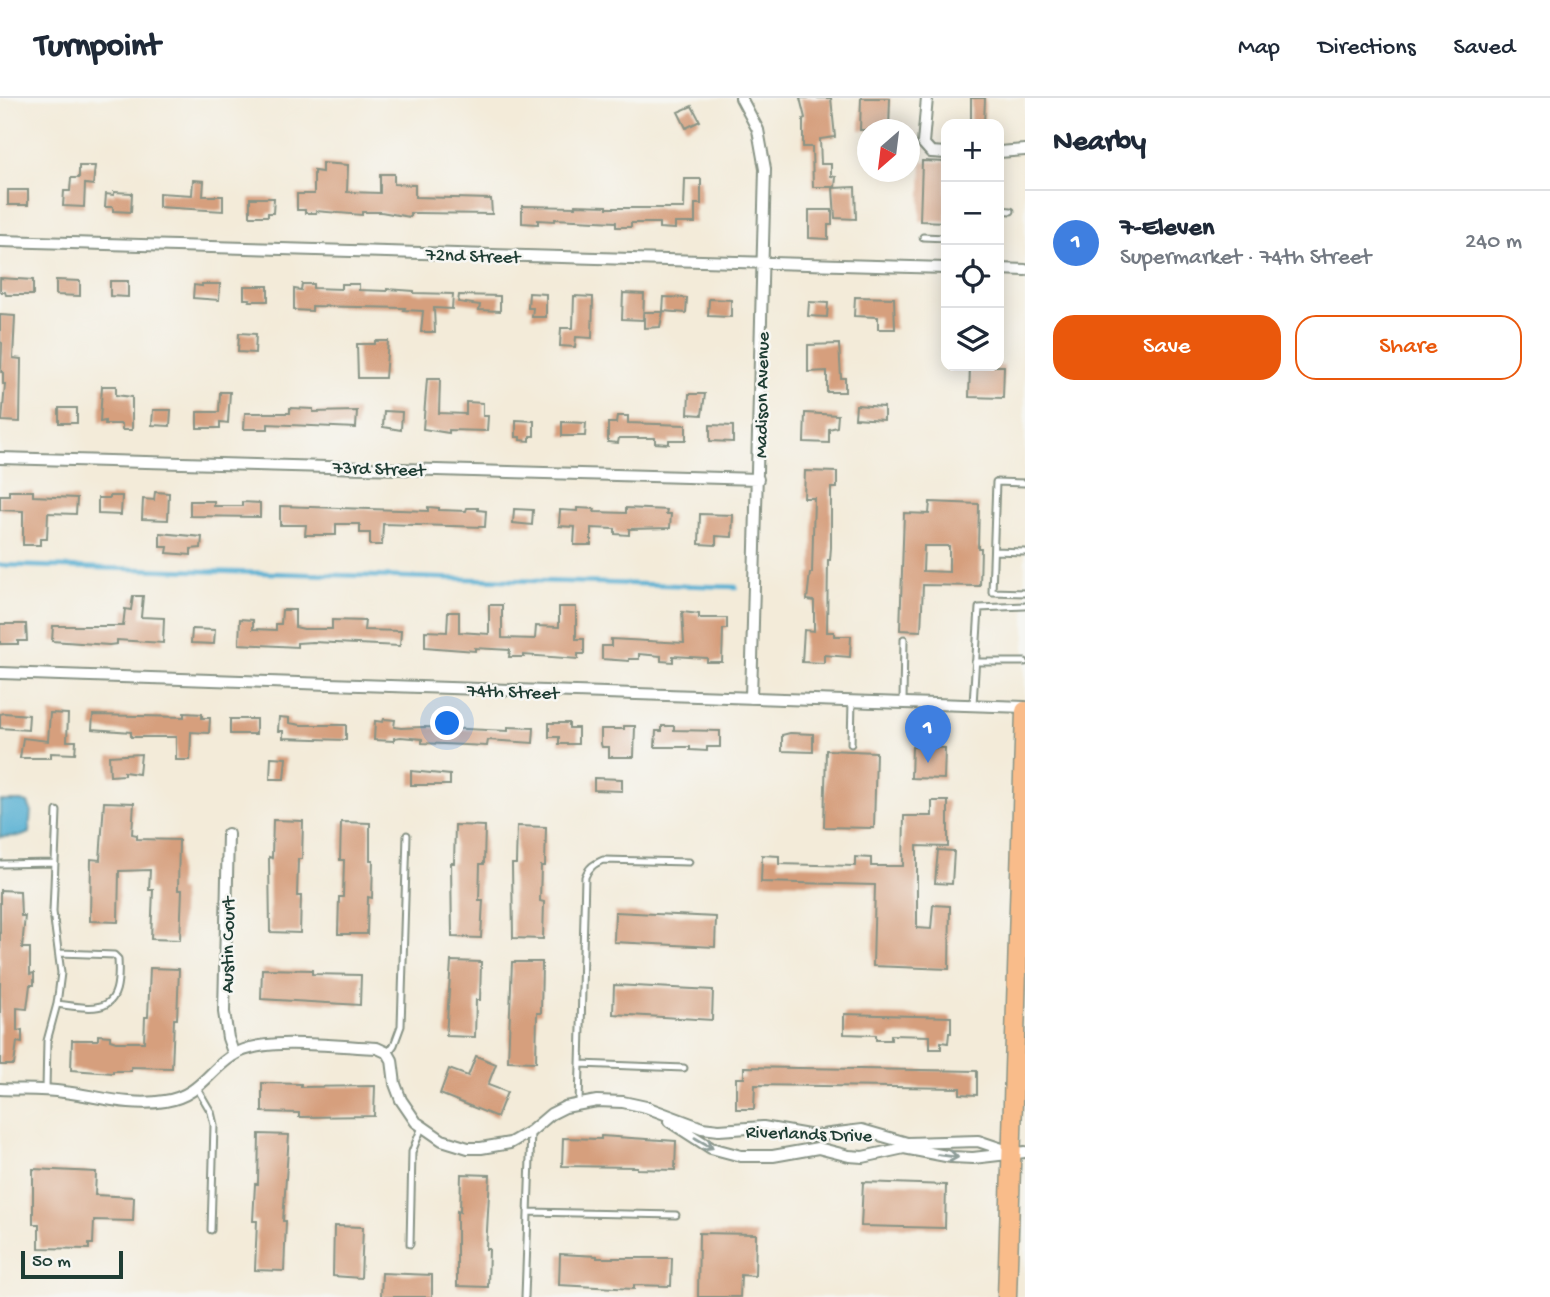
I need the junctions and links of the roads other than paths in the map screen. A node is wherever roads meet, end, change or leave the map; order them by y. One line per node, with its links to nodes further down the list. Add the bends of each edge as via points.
1 (741, 98): 11 (street, Madison Avenue, via 758,130 764,156)
2 (927, 98): 5 (street, via 923,144 931,152)
3 (1025, 150): 4 (street)
4 (1004, 152)
5 (941, 153)
6 (1004, 210): 7 (lane)
7 (1011, 211)
8 (923, 237): 9 (lane)
9 (941, 238)
10 (0, 241): 11 (street, 72nd Street)
11 (763, 262): 12 (street, 72nd Street); 16 (street, Madison Avenue)
12 (941, 268)
13 (1004, 269): 14 (street)
14 (1025, 270)
15 (0, 458): 16 (street, 73rd Street)
16 (758, 479): 26 (street, Madison Avenue)
17 (1025, 483): 18 (lane, via 996,482)
18 (994, 551): 19 (lane); 20 (lane, via 992,592)
19 (1025, 552)
20 (1025, 593)
21 (1025, 606): 23 (lane, via 979,608)
22 (904, 639): 28 (lane)
23 (975, 662): 24 (lane); 29 (lane)
24 (1025, 662)
25 (0, 673): 26 (street, 74th Street)
26 (751, 698): 27 (street, 74th Street)
27 (852, 701): 28 (street, 74th Street); 31 (lane)
28 (904, 702): 29 (street, 74th Street)
29 (973, 704): 30 (street, 74th Street)
30 (1025, 709): 51 (main road)
31 (851, 744)
32 (57, 811): 36 (lane)
33 (228, 834): 41 (street, Austin Court, via 224,1013)
34 (407, 835): 40 (lane, via 401,1026)
35 (689, 862): 42 (lane, via 603,860 589,869 585,877)
36 (54, 863): 37 (lane); 38 (lane, via 54,921)
37 (0, 864)
38 (60, 953): 39 (lane); 39 (lane, via 114,955 118,958 118,988 112,1001 104,1005)
39 (57, 1004): 46 (lane, via 47,1041)
40 (388, 1053): 41 (street, via 377,1048 298,1045 256,1046); 49 (street, Riverlands Drive, via 401,1100)
41 (234, 1055): 44 (street)
42 (580, 1063): 43 (lane); 47 (lane)
43 (684, 1068)
44 (197, 1088): 46 (street, via 173,1099 144,1103); 54 (lane, via 214,1125)
45 (0, 1089): 46 (street)
46 (46, 1090)
47 (579, 1103): 48 (street, Riverlands Drive, via 623,1101); 50 (street, Riverlands Drive, via 551,1114)
48 (646, 1107): 51 (street, Riverlands Drive, via 702,1128 763,1126 814,1136 862,1130 907,1143 978,1142); 51 (street, Riverlands Drive, one-way to 51, via 711,1148 741,1156 773,1156 805,1148 863,1157 904,1148 951,1157)
49 (422, 1127): 50 (street, Riverlands Drive, via 442,1140 481,1148 510,1143); 55 (lane, via 412,1152)
50 (531, 1131): 52 (lane)
51 (1018, 1152): 57 (main road)
52 (528, 1212): 53 (lane); 56 (lane)
53 (676, 1215)
54 (211, 1230)
55 (410, 1244)
56 (525, 1297)
57 (1007, 1297)

